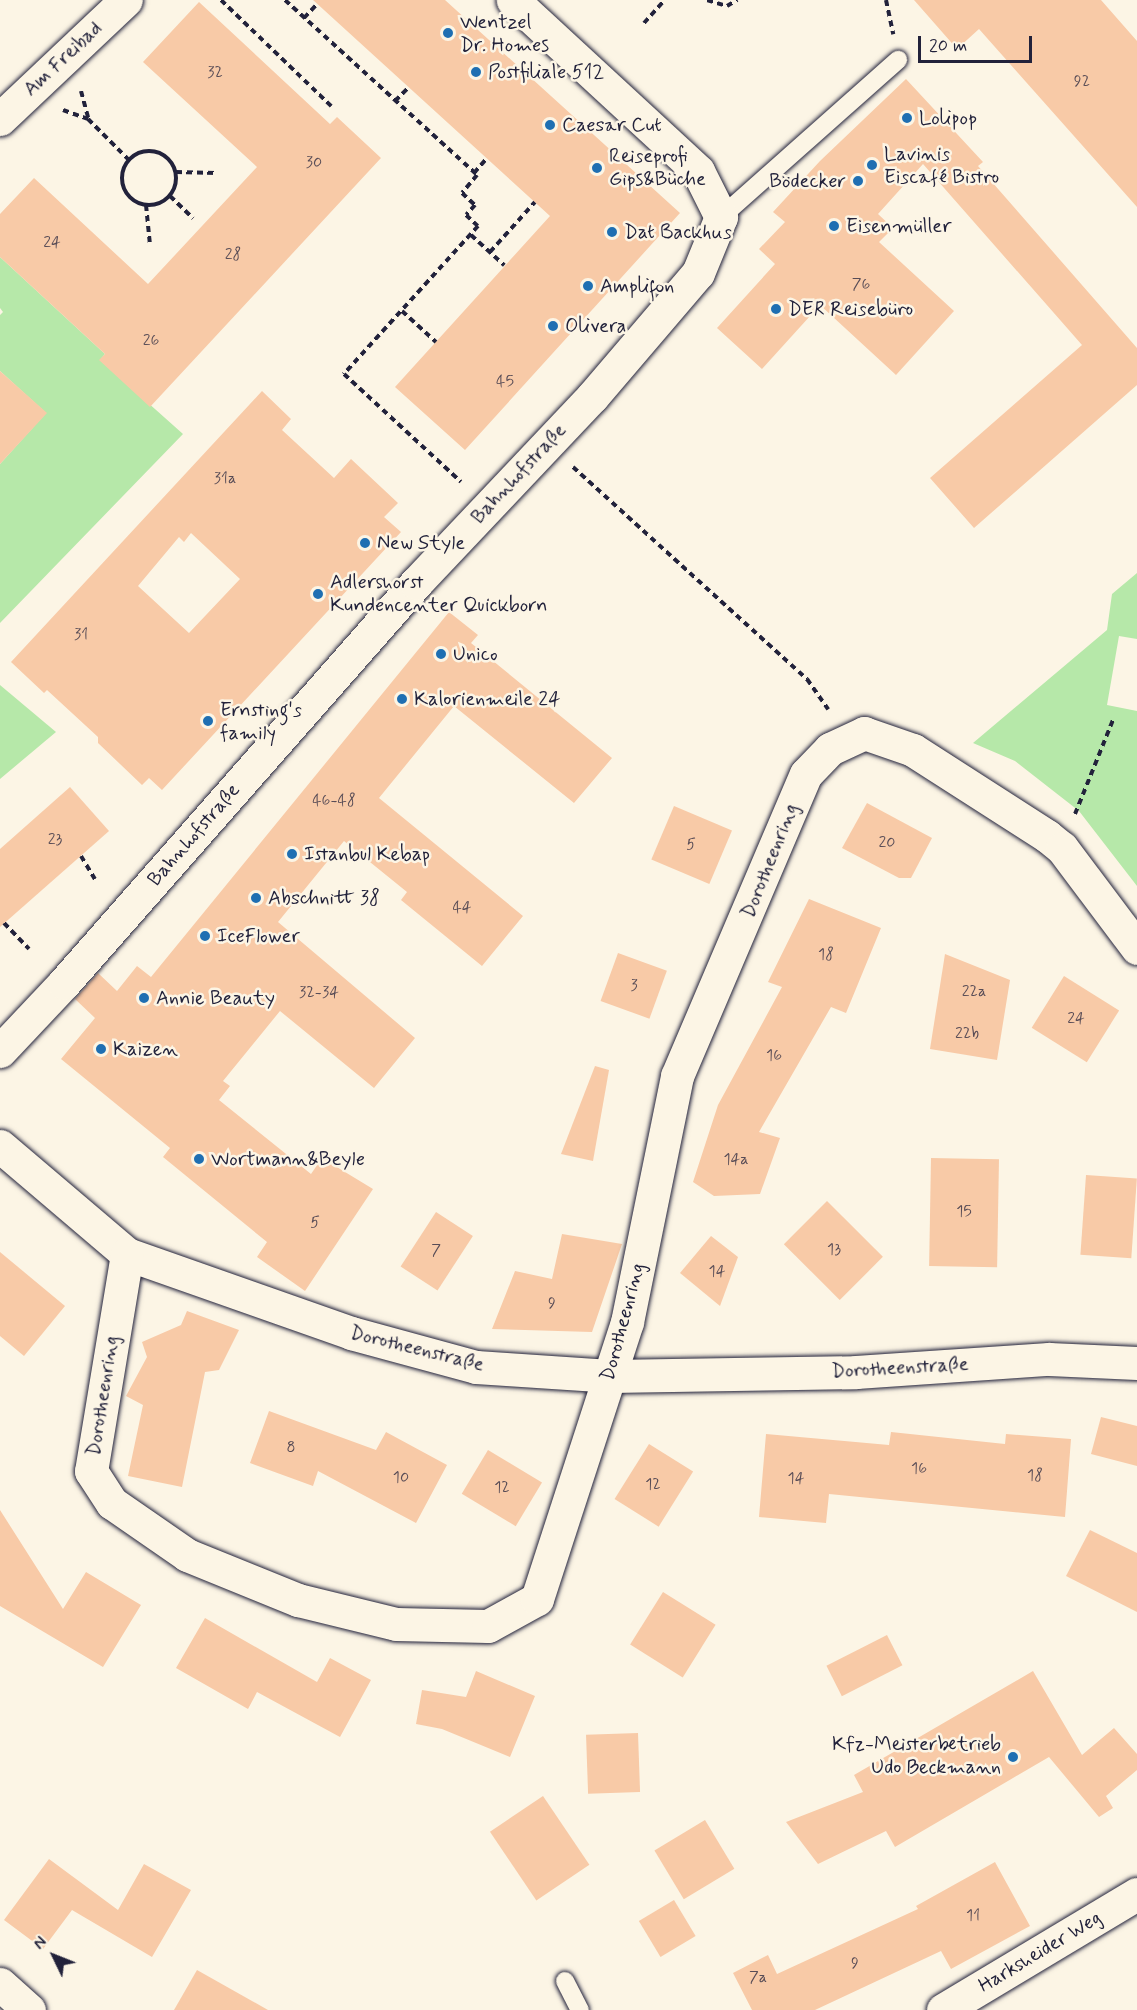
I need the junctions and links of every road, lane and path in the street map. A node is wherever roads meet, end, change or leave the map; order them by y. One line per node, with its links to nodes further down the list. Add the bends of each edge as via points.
1 (126, 0): 13 (street, Am Freibad)
2 (221, 0): 15 (path)
3 (285, 0): 9 (path)
4 (513, 0): 25 (street, via 698,171)
5 (665, 0): 10 (path)
6 (706, 0): 7 (path, via 727,6)
7 (737, 0)
8 (317, 4): 9 (path)
9 (304, 18): 14 (path)
10 (644, 23)
11 (898, 60): 25 (lane)
12 (409, 87): 14 (path)
13 (31, 89): 16 (street, Am Freibad); 18 (path, via 45,104 88,119)
14 (395, 101): 21 (path)
15 (331, 106)
16 (0, 119)
17 (487, 158): 21 (path)
18 (128, 159): 19 (path, via 149,150 162,153 171,160); 24 (path, via 122,171 124,189 131,199)
19 (176, 172): 20 (path); 22 (path)
20 (216, 173)
21 (474, 173): 27 (path, via 477,176 462,193 475,205 466,215 478,226)
22 (170, 196): 24 (path, via 162,203); 26 (path)
23 (535, 202): 29 (path)
24 (146, 205): 28 (path)
25 (720, 217): 33 (street, Bahnhofstraße, via 698,273)
26 (193, 218)
27 (471, 235): 29 (path); 31 (path)
28 (150, 245)
29 (490, 252): 30 (path)
30 (504, 265)
31 (402, 311): 32 (path); 34 (path, via 344,374)
32 (436, 342)
33 (547, 444): 36 (path, via 807,680 828,707); 43 (street, Bahnhofstraße, via 416,583)
34 (436, 459)
35 (1113, 720): 37 (path)
36 (830, 749): 37 (street, Dorotheenring, via 864,733 913,750); 47 (street, Dorotheenring, via 806,774 677,1076 627,1322)
37 (1062, 848): 41 (street, Dorotheenring)
38 (81, 856): 39 (path)
39 (95, 879)
40 (4, 923): 42 (path)
41 (1137, 948)
42 (29, 949)
43 (0, 1051)
44 (0, 1146): 45 (street, Dorotheenstraße)
45 (127, 1254): 47 (street, Dorotheenstraße, via 351,1333 476,1367); 47 (street, Dorotheenring, via 91,1471 112,1503 187,1555 298,1600 396,1624 488,1626 537,1599)
46 (1137, 1364): 47 (street, Dorotheenstraße, via 1049,1359 856,1372)
47 (610, 1376)
48 (1137, 1894): 51 (street, Harksheider Weg)
49 (565, 1981): 53 (lane)
50 (0, 1984): 52 (street)
51 (950, 2008)
52 (29, 2010)
53 (580, 2010)

